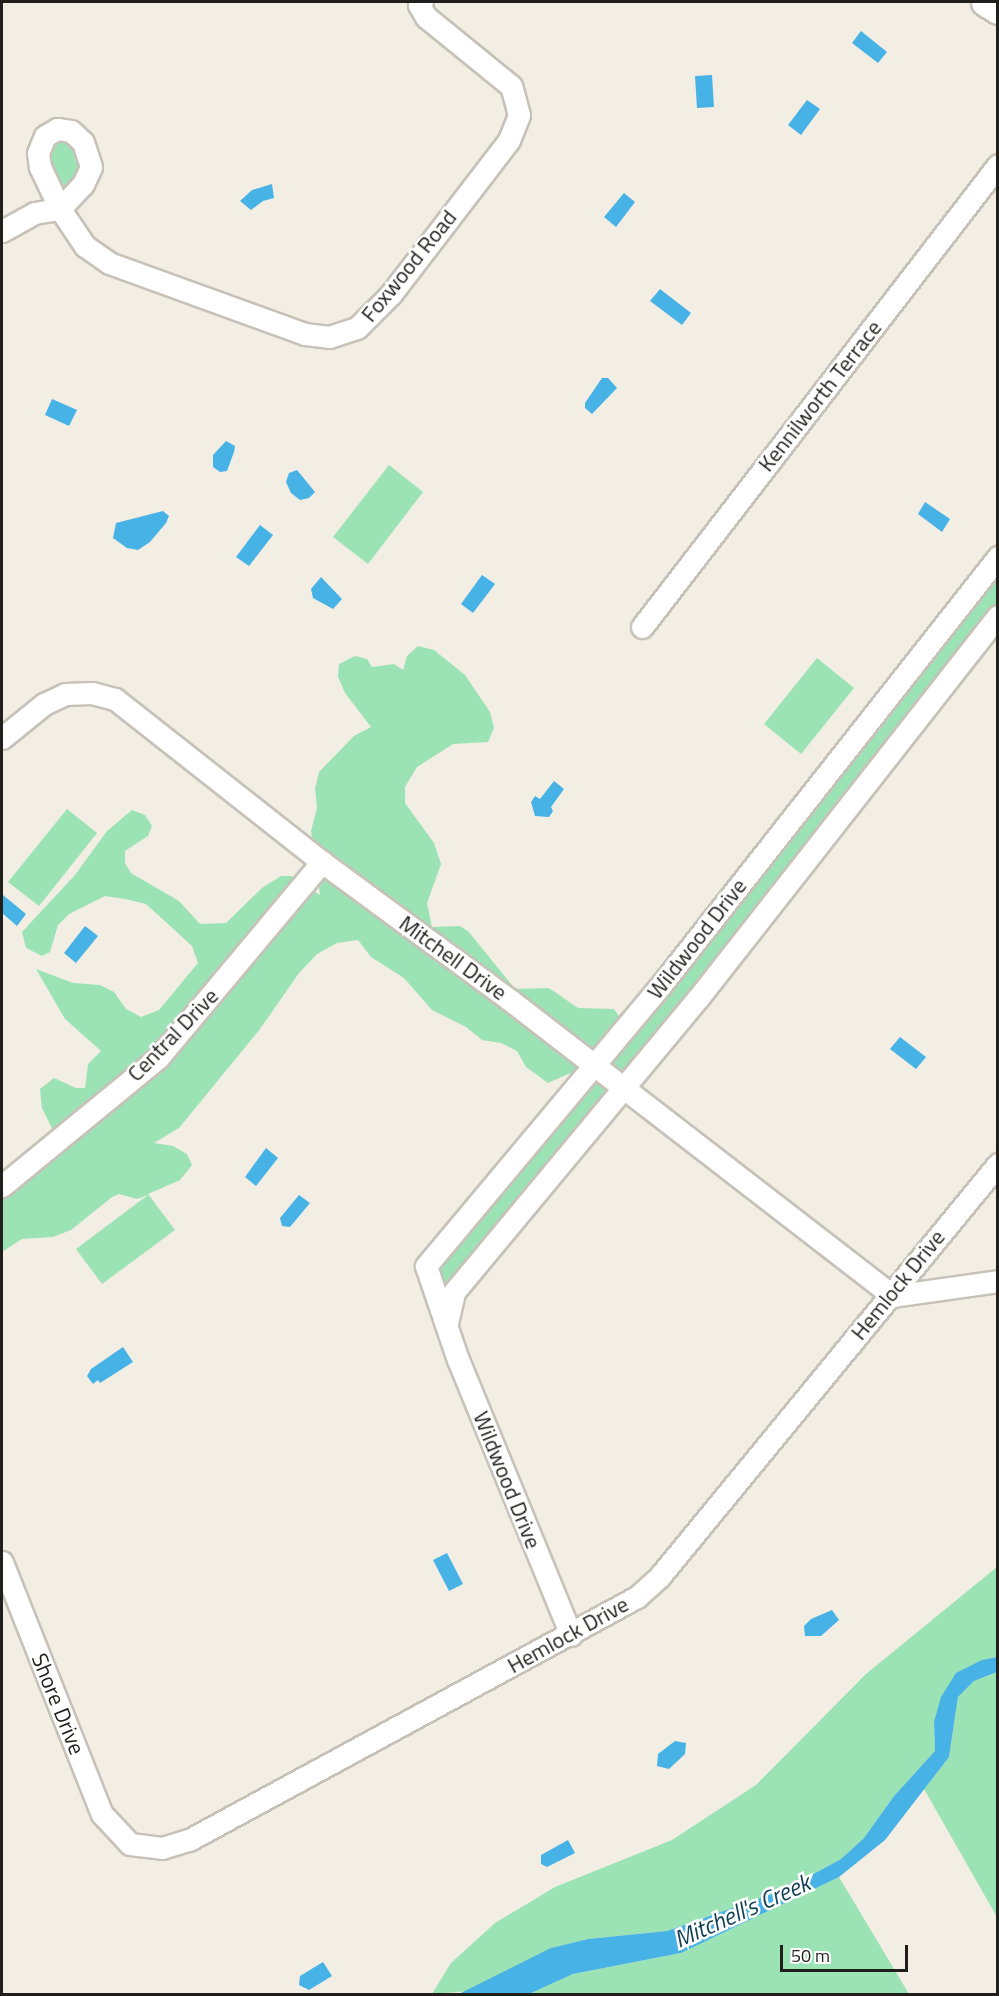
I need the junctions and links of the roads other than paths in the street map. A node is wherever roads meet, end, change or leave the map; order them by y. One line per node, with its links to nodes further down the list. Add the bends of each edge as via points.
1 (422, 2): 5 (street, Foxwood Road, via 419,5 426,17 511,86 519,115 509,140 391,294 357,328 329,337 305,334 110,263 85,246 60,209 34,213)
2 (986, 2): 3 (main road)
3 (998, 10)
4 (998, 165): 8 (street, Kennilworth Terrace)
5 (2, 231)
6 (998, 557): 11 (street, Wildwood Drive)
7 (998, 616): 12 (street, Wildwood Drive, via 699,997)
8 (642, 627)
9 (2, 738): 10 (street, Mitchell Drive, via 44,704 64,694 92,693 116,699)
10 (322, 862): 11 (street, Mitchell Drive); 14 (street, Central Drive, via 158,1058)
11 (594, 1066): 12 (street, Mitchell Drive); 17 (street, Wildwood Drive, via 426,1266)
12 (622, 1089): 16 (street, Mitchell Drive); 17 (street, Wildwood Drive, via 454,1292)
13 (998, 1164): 16 (street, Hemlock Drive)
14 (2, 1186)
15 (998, 1281): 16 (street)
16 (893, 1296): 19 (street, Hemlock Drive, via 874,1313 660,1576 637,1597)
17 (447, 1323): 19 (street, Wildwood Drive)
18 (2, 1562): 20 (street, Shore Drive, via 102,1814)
19 (571, 1635): 20 (street, Hemlock Drive, via 189,1840 162,1848 144,1848)
20 (124, 1839)

